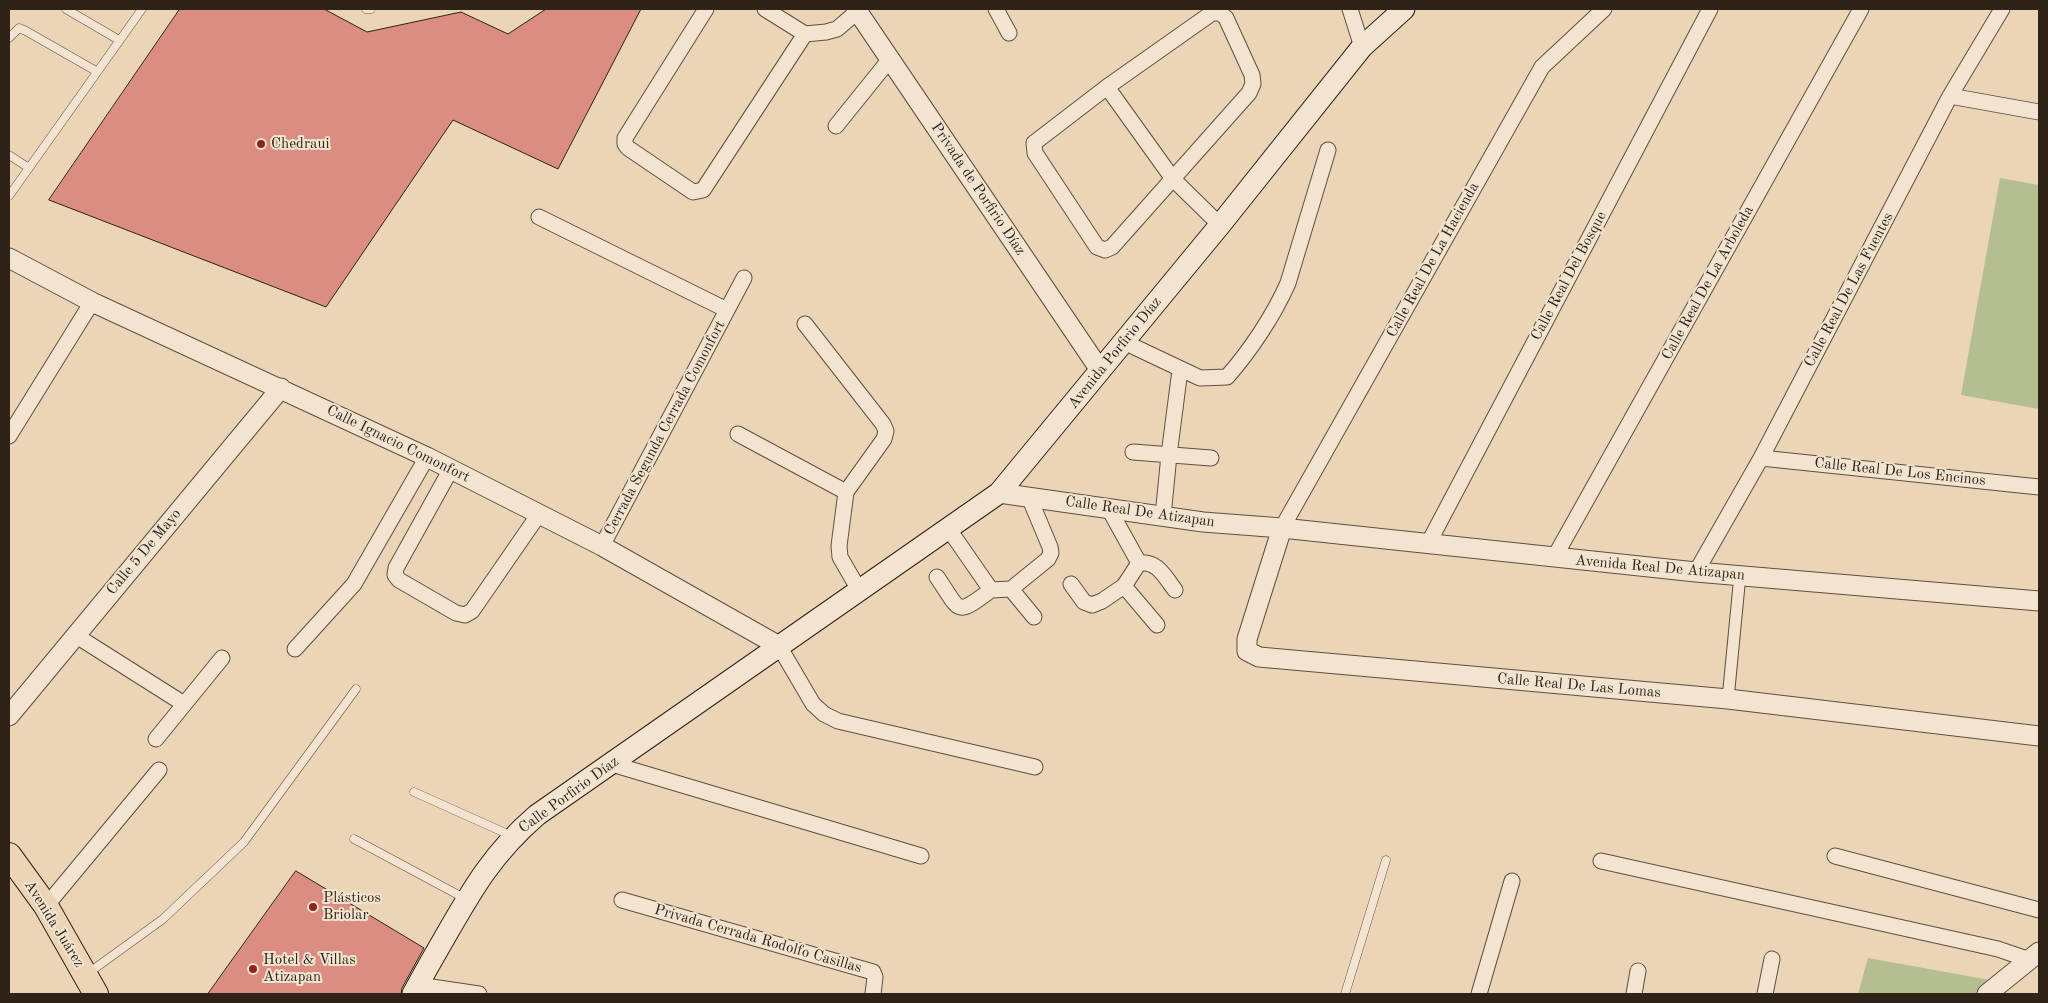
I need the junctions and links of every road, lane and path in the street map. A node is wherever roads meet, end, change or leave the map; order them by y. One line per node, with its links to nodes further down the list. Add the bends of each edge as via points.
1 (66, 9): 18 (lane)
2 (142, 9): 18 (lane)
3 (366, 9): 4 (lane)
4 (370, 9)
5 (706, 9): 16 (street, via 625,138 628,148 693,192 703,190)
6 (765, 9): 16 (street)
7 (996, 9): 15 (street)
8 (1350, 9): 19 (street)
9 (1404, 9): 19 (main road, Avenida Porfirio Díaz)
10 (1604, 9): 58 (street, Calle Real De La Hacienda, via 1542,67)
11 (1710, 9): 59 (street, Calle Real Del Bosque)
12 (1861, 9): 61 (street, Calle Real De La Arboleda)
13 (2002, 9): 23 (street, Calle Real De Las Fuentes)
14 (857, 10): 16 (street, via 837,29); 20 (street, Privada de Porfirio Díaz)
15 (1009, 33)
16 (805, 34)
17 (9, 38): 21 (lane, via 19,28 26,30)
18 (119, 40): 21 (lane)
19 (1362, 47): 32 (main road, Avenida Porfirio Díaz)
20 (890, 59): 25 (street); 39 (street, Privada de Porfirio Díaz)
21 (96, 71): 28 (lane)
22 (1107, 87): 29 (street); 29 (street, via 1034,143 1035,153 1096,247 1105,250 1112,247); 29 (street, via 1212,13 1220,13 1226,18 1253,84 1249,93)
23 (1950, 96): 24 (street); 48 (street, Calle Real De Las Fuentes)
24 (2039, 112)
25 (836, 126)
26 (1328, 150): 40 (street, via 1288,283 1236,366 1226,377 1200,378)
27 (9, 155): 28 (lane)
28 (29, 168): 30 (lane)
29 (1173, 179): 32 (street)
30 (9, 196)
31 (539, 217): 36 (street, Cerrada Segunda Cerrada Comonfort)
32 (1220, 225): 38 (main road, Avenida Porfirio Díaz)
33 (9, 258): 35 (street, Calle Ignacio Comonfort)
34 (744, 278): 36 (street, Cerrada Segunda Cerrada Comonfort)
35 (92, 302): 41 (street, Calle Ignacio Comonfort); 43 (street)
36 (727, 310): 60 (street, Cerrada Segunda Cerrada Comonfort)
37 (805, 324): 51 (street, via 886,431 884,439)
38 (1124, 342): 39 (main road, Avenida Porfirio Díaz); 40 (street)
39 (1100, 370): 52 (main road, Avenida Porfirio Díaz)
40 (1180, 370): 45 (street)
41 (281, 388): 46 (street, Calle Ignacio Comonfort); 75 (street, Calle 5 De Mayo)
42 (738, 434): 51 (street)
43 (9, 436)
44 (1133, 452): 45 (street)
45 (1169, 455): 47 (street); 56 (street)
46 (427, 457): 49 (street, Calle Ignacio Comonfort); 77 (street, via 354,584)
47 (1211, 458)
48 (1761, 458): 50 (street, Calle Real De Los Encinos); 63 (street, Calle Real De Las Fuentes)
49 (451, 469): 55 (street, Calle Ignacio Comonfort); 55 (street, via 395,575 456,613 465,615 472,611)
50 (2039, 487)
51 (846, 492): 69 (street, via 840,558)
52 (999, 493): 53 (street, Calle Real De Atizapan); 57 (main road, Avenida Porfirio Díaz)
53 (1029, 497): 54 (street, Calle Real De Atizapan); 68 (street, via 1051,553 1048,559)
54 (1109, 508): 56 (street, Calle Real De Atizapan); 62 (street)
55 (539, 514): 60 (street, Calle Ignacio Comonfort)
56 (1163, 516): 58 (street, Calle Real De Atizapan)
57 (948, 528): 69 (main road, Avenida Porfirio Díaz); 70 (street)
58 (1282, 528): 59 (street, Avenida Real De Atizapan); 80 (street, Calle Real De Las Lomas, via 1247,639 1247,651 1259,657)
59 (1428, 544): 61 (street, Avenida Real De Atizapan)
60 (602, 546): 76 (street, Calle Ignacio Comonfort)
61 (1554, 558): 63 (street, Avenida Real De Atizapan)
62 (1139, 564): 67 (street); 71 (street, via 1154,564)
63 (1696, 572): 64 (street, Avenida Real De Atizapan)
64 (1740, 576): 72 (street, Avenida Real De Atizapan); 80 (street)
65 (937, 577): 70 (street, via 957,606 963,608)
66 (1072, 584): 67 (street, via 1084,602 1092,605)
67 (1124, 586): 74 (street)
68 (1011, 588): 70 (street); 73 (street)
69 (859, 590): 76 (main road, Avenida Porfirio Díaz)
70 (991, 590)
71 (1175, 590)
72 (2039, 601)
73 (1034, 617)
74 (1157, 625)
75 (75, 635): 81 (street); 82 (street, Calle 5 De Mayo)
76 (779, 646): 85 (main road, Calle Porfirio Díaz); 86 (street, via 813,704 838,721)
77 (295, 649)
78 (222, 658): 81 (street)
79 (356, 689): 104 (lane, via 244,842)
80 (1728, 699): 83 (street, Calle Real De Las Lomas)
81 (184, 704): 84 (street)
82 (9, 716)
83 (2039, 736)
84 (156, 739)
85 (612, 764): 89 (main road, Calle Porfirio Díaz); 92 (street)
86 (1035, 767)
87 (159, 770): 99 (street)
88 (414, 792): 89 (lane)
89 (512, 836): 97 (main road, Calle Porfirio Díaz)
90 (354, 839): 97 (lane)
91 (9, 855): 99 (main road, Avenida Juárez)
92 (920, 856)
93 (1835, 856): 100 (street)
94 (1386, 860): 108 (lane)
95 (1601, 861): 101 (street)
96 (1512, 881): 109 (street)
97 (466, 899): 105 (main road, Calle Porfirio Díaz)
98 (622, 900): 107 (street, Privada Cerrada Rodolfo Casillas, via 873,972)
99 (46, 906): 104 (main road, Avenida Juárez)
100 (2039, 910)
101 (2035, 956): 112 (street)
102 (1772, 959): 111 (street)
103 (1638, 971): 110 (street)
104 (91, 985)
105 (415, 990): 106 (street)
106 (479, 994)
107 (873, 994)
108 (1345, 994)
109 (1479, 994)
110 (1634, 994)
111 (1764, 994)
112 (1987, 994)

